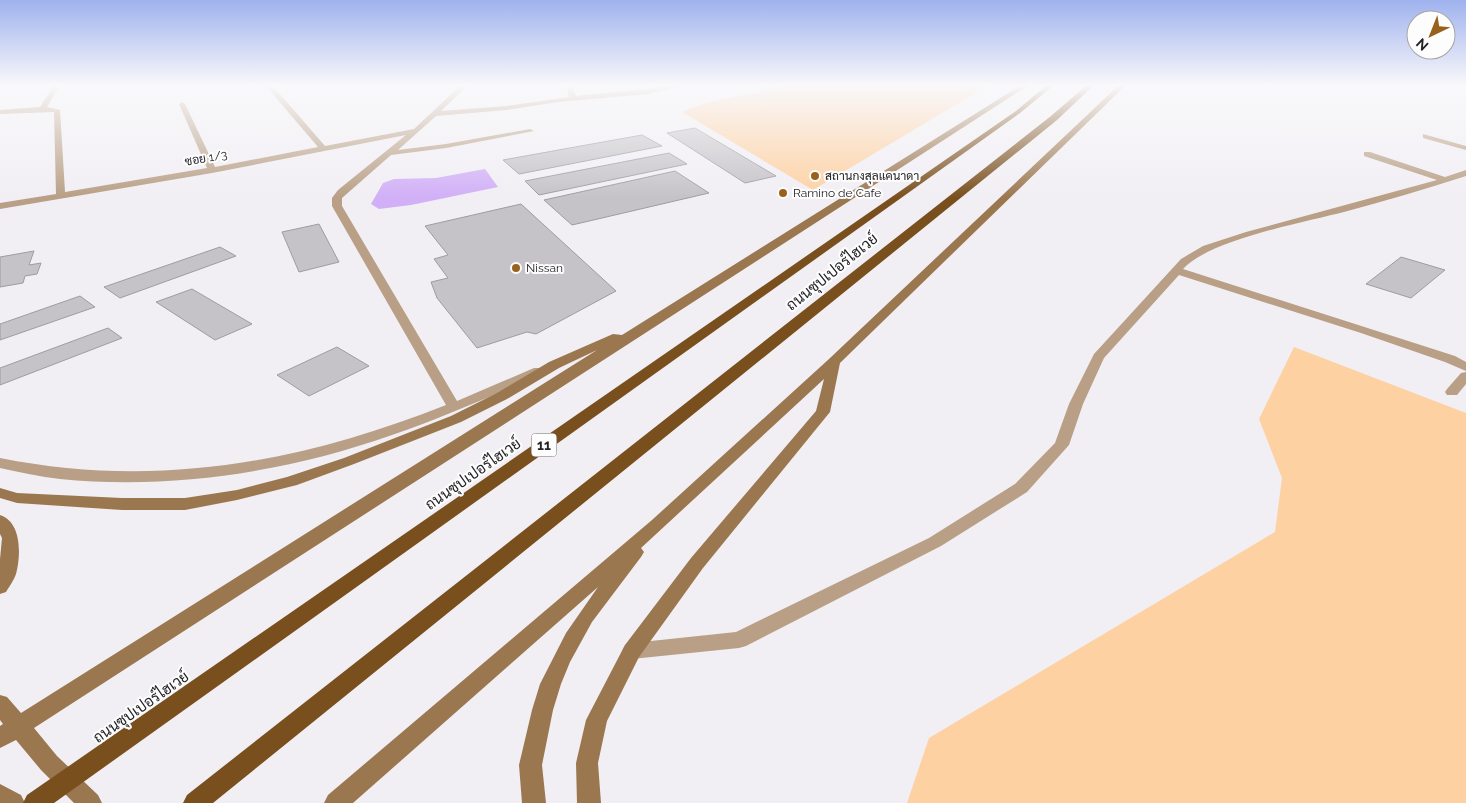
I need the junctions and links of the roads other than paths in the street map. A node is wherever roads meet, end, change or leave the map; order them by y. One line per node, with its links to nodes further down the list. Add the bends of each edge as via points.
1 (57, 122): 19 (street)
2 (190, 122): 16 (street)
3 (300, 122): 13 (street)
4 (424, 122): 9 (street)
5 (965, 122): 22 (main road)
6 (1003, 122): 39 (highway, ถนนซุปเปอร์ไฮเวย์ / 11)
7 (1048, 122): 41 (highway, ถนนซุปเปอร์ไฮเวย์)
8 (1085, 122): 23 (main road)
9 (416, 131): 13 (street, ซอย 1/3); 14 (street)
10 (530, 131): 14 (street, via 431,149)
11 (1426, 136): 12 (street)
12 (1466, 148)
13 (323, 149): 16 (street, ซอย 1/3)
14 (389, 153): 28 (street, via 341,192 337,206)
15 (1367, 154): 18 (street)
16 (212, 170): 19 (street, ซอย 1/3)
17 (1466, 172): 18 (street)
18 (1445, 180): 21 (street, via 1228,240 1186,261)
19 (60, 195): 20 (street, ซอย 1/3)
20 (0, 206)
21 (1178, 271): 25 (street, via 1450,358); 34 (street, via 1098,357 1076,404 1062,445 1021,488 935,542 739,640)
22 (647, 326): 24 (main road); 36 (main road)
23 (834, 362): 32 (main road); 34 (main road, via 823,412 697,563)
24 (554, 365): 28 (street); 30 (main road, via 502,396 423,433 349,462 237,495 185,504 122,504 17,498)
25 (1466, 367)
26 (1466, 376): 27 (street)
27 (1452, 392)
28 (453, 406): 29 (street, via 363,440 239,470 111,478 58,474)
29 (0, 463)
30 (0, 493)
31 (0, 521): 33 (main road, via 11,536 7,575)
32 (658, 524): 42 (main road); 43 (main road, via 589,610 550,680 530,769)
33 (0, 587)
34 (632, 651): 44 (main road, via 598,720 587,763)
35 (0, 704): 40 (main road, via 49,763)
36 (0, 738)
37 (0, 795): 38 (main road)
38 (13, 803)
39 (36, 803)
40 (90, 803)
41 (195, 803)
42 (336, 803)
43 (534, 803)
44 (589, 803)

